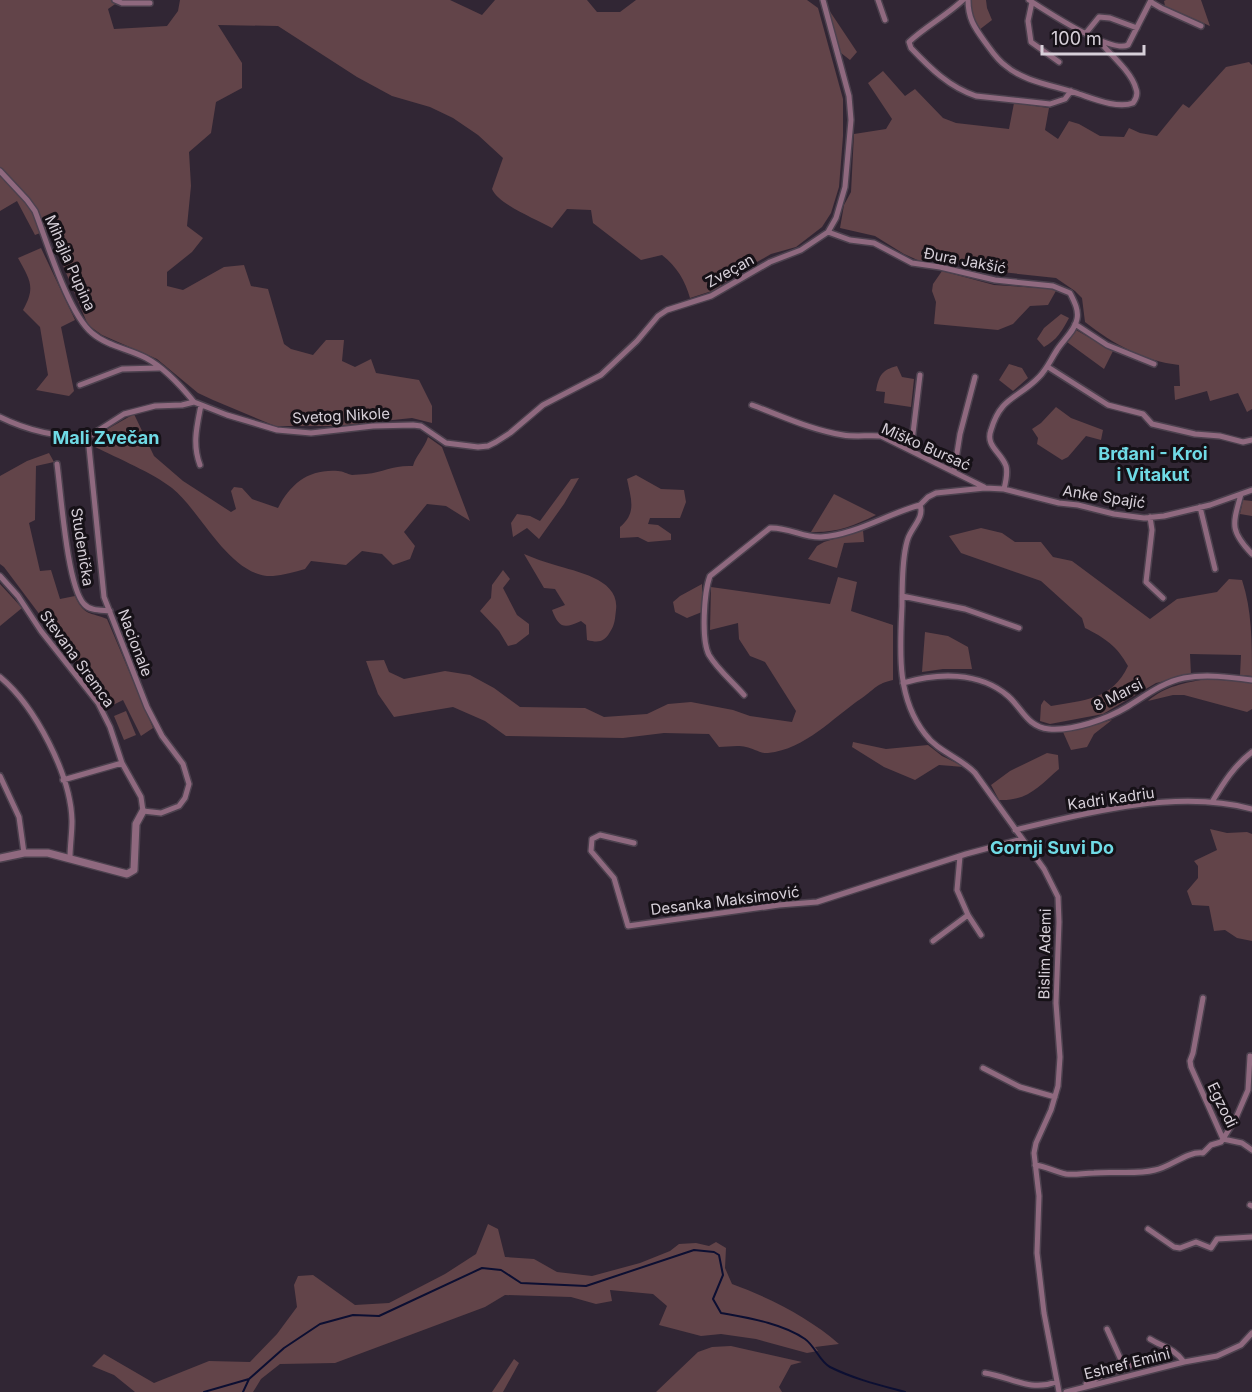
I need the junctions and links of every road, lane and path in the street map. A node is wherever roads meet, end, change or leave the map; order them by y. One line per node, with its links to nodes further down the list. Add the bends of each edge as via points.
1 (115, 0): 8 (street)
2 (823, 0): 17 (street, via 849,96 851,120 845,187)
3 (878, 0): 9 (street)
4 (963, 0): 15 (street, via 909,42 910,48 943,80 976,96 1050,104 1065,99)
5 (968, 0): 15 (street, via 972,24 1004,65 1025,78)
6 (1031, 1): 12 (street); 14 (street, via 1031,42)
7 (1151, 1): 10 (street); 11 (street)
8 (150, 3)
9 (885, 20)
10 (1201, 26)
11 (1137, 27): 12 (street, via 1099,17); 13 (street, via 1125,47)
12 (1086, 33): 13 (street)
13 (1097, 39): 15 (street, via 1136,88 1135,100 1126,105)
14 (1059, 62)
15 (1071, 91)
16 (0, 171): 21 (street, Mihajla Pupina, via 34,212 72,306 87,328 106,342)
17 (828, 232): 18 (street, Ðura Jakšić, via 874,243 912,263 1062,289 1070,293 1078,310); 31 (street, Zveçan, via 711,296 667,310 601,375 543,405 488,446)
18 (1075, 324): 19 (street, via 1107,345); 20 (street)
19 (1154, 364)
20 (1048, 367): 30 (street, via 1108,405 1143,414 1152,424); 37 (street, via 1003,405 994,419 988,437 1006,466)
21 (161, 368): 24 (street, via 122,369); 25 (street, Mihajla Pupina)
22 (920, 375): 32 (street)
23 (975, 377): 35 (street)
24 (80, 384)
25 (194, 402): 26 (street, Svetog Nikole); 29 (street, via 124,414)
26 (201, 405): 31 (street, Svetog Nikole, via 277,430 311,433 414,425); 34 (street, via 195,443)
27 (752, 405): 32 (street, Miško Bursać, via 819,430 846,436 881,436)
28 (0, 417): 29 (street, via 61,437)
29 (88, 436): 48 (street, Nacionale, via 104,597)
30 (1252, 440)
31 (446, 443)
32 (911, 450): 35 (street, Miško Bursać)
33 (57, 464): 48 (street, Studenička, via 76,592 84,605)
34 (200, 465)
35 (954, 471): 36 (street, Miško Bursać)
36 (985, 488): 37 (street, Anke Spajić); 40 (street, via 936,494)
37 (1004, 489): 42 (street, Anke Spajić, via 1114,514)
38 (1252, 490): 39 (street, Anke Spajić)
39 (1241, 494): 41 (street, Anke Spajić); 43 (street, via 1234,528)
40 (920, 505): 46 (street, Bislim Ademi, via 922,511 909,535 904,559); 53 (street, via 819,538 770,528 710,576 705,611 708,654)
41 (1200, 507): 42 (street, Anke Spajić); 44 (street)
42 (1150, 517): 47 (street, via 1146,582)
43 (1252, 554)
44 (1215, 569)
45 (0, 576): 55 (street, Stevana Sremca, via 98,703)
46 (902, 596): 49 (street, via 965,609); 52 (street, Bislim Ademi)
47 (1163, 598)
48 (110, 611): 60 (street, Nacionale, via 147,707 183,764 189,784 180,806 161,813)
49 (1019, 628)
50 (0, 677): 57 (street, via 35,717)
51 (1252, 680): 52 (street, 8 Marsi, via 1183,678 1103,719 1050,729 1032,724 1008,696 973,678 924,677)
52 (903, 683): 61 (street, Bislim Ademi, via 924,733 969,767)
53 (744, 695)
54 (1252, 752): 58 (street, via 1237,764)
55 (122, 763): 57 (street); 60 (street, Stevana Sremca, via 141,797)
56 (0, 776): 64 (street, via 19,817)
57 (63, 780): 67 (street, via 72,819)
58 (1212, 802): 59 (street, Kadri Kadriu); 61 (street, Kadri Kadriu, via 1133,805)
59 (1252, 809)
60 (143, 811): 67 (street, via 136,824 135,865 130,873)
61 (1015, 830): 62 (street, Bislim Ademi)
62 (1022, 839): 65 (street, Desanka Maksimović); 74 (street, Bislim Ademi, via 1058,897 1056,1003 1060,1057)
63 (634, 843): 65 (street, Desanka Maksimović, via 600,835 592,838 591,851 614,878 628,926 816,902)
64 (24, 853): 66 (street); 67 (street)
65 (960, 856): 68 (street, via 957,890)
66 (0, 858)
67 (70, 858)
68 (968, 915): 69 (street); 70 (street)
69 (981, 935)
70 (933, 941)
71 (1203, 998): 75 (street, Egzodi, via 1190,1061)
72 (1250, 1056): 75 (street, Egzodi, via 1248,1090)
73 (983, 1068): 74 (street, via 1020,1087)
74 (1056, 1097): 77 (street, Bislim Ademi, via 1036,1143)
75 (1223, 1139): 76 (street); 77 (street, via 1203,1153 1191,1154 1156,1170 1075,1175)
76 (1252, 1150)
77 (1035, 1165): 87 (street, Bislim Ademi, via 1039,1196 1037,1253)
78 (1148, 1230): 79 (street, via 1180,1248 1196,1242 1211,1248 1220,1238)
79 (1252, 1237)
80 (1107, 1329): 85 (street, Eshref Emini, via 1121,1360)
81 (1252, 1333): 84 (street, Eshref Emini, via 1228,1352)
82 (1150, 1338): 84 (street, Eshref Emini, via 1174,1350)
83 (1137, 1361): 85 (street, Eshref Emini)
84 (1184, 1362): 88 (street, Eshref Emini)
85 (1110, 1372): 88 (street, Eshref Emini)
86 (985, 1373): 87 (street, via 1028,1388 1047,1387)
87 (1056, 1382): 89 (street, Bislim Ademi)
88 (1077, 1389): 90 (street, Eshref Emini)
89 (1059, 1392)
90 (1066, 1392)

